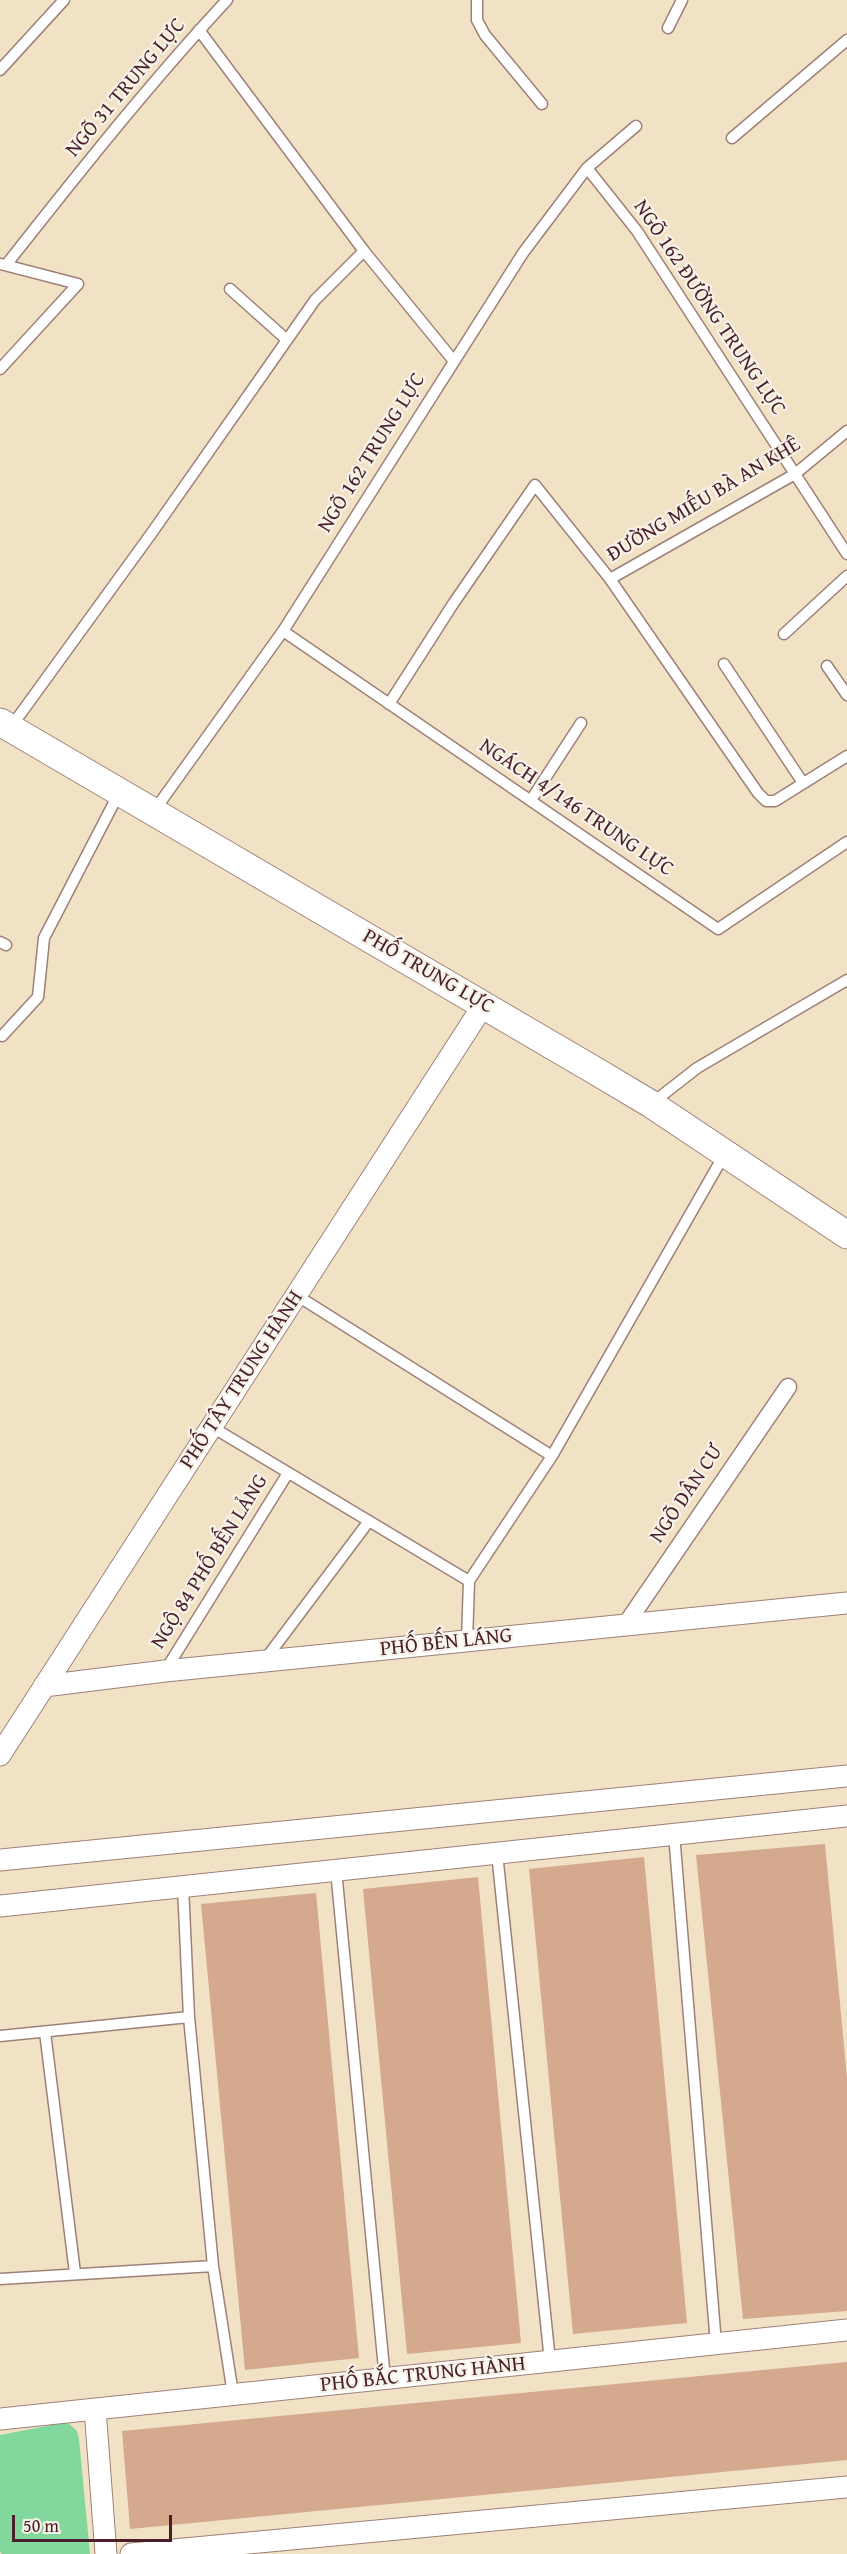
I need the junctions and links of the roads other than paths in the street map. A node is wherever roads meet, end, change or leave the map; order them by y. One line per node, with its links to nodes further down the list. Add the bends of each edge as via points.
1 (64, 0): 8 (lane)
2 (227, 0): 6 (lane, NGÕ 31 TRUNG LỰC)
3 (477, 0): 9 (lane, via 477,20 485,35)
4 (682, 0): 5 (lane)
5 (668, 28)
6 (199, 30): 13 (lane); 14 (lane, NGÕ 31 TRUNG LỰC)
7 (847, 40): 11 (lane)
8 (0, 70)
9 (542, 104)
10 (636, 126): 12 (lane, NGÕ 162 TRUNG LỰC)
11 (732, 138)
12 (587, 168): 17 (lane, NGÕ 162 TRUNG LỰC, via 523,254); 20 (lane, NGÕ 162 ĐƯỜNG TRUNG LỰC, via 637,231)
13 (364, 251): 16 (lane, via 315,300); 17 (lane)
14 (3, 264): 18 (lane, via 78,284)
15 (230, 289): 16 (lane)
16 (287, 340): 31 (lane, via 158,525)
17 (453, 360): 24 (lane, NGÕ 162 TRUNG LỰC)
18 (0, 369)
19 (847, 431): 20 (lane, ĐƯỜNG MIẾU BÀ AN KHÊ)
20 (795, 474): 21 (lane, NGÕ 162 ĐƯỜNG TRUNG LỰC); 23 (lane, ĐƯỜNG MIẾU BÀ AN KHÊ)
21 (847, 554)
22 (847, 576): 25 (lane)
23 (610, 579): 29 (lane, via 535,485); 33 (lane, via 758,794 766,801 775,801)
24 (283, 631): 29 (lane, NGÁCH 4/146 TRUNG LỰC); 36 (lane, NGÕ 162 TRUNG LỰC)
25 (784, 634)
26 (724, 664): 33 (lane)
27 (827, 666): 28 (lane)
28 (847, 695)
29 (389, 704): 35 (lane, NGÁCH 4/146 TRUNG LỰC)
30 (581, 723): 35 (lane)
31 (5, 724): 34 (street, PHỐ TRUNG LỰC)
32 (847, 756): 33 (lane)
33 (803, 783)
34 (119, 793): 36 (street, PHỐ TRUNG LỰC); 40 (lane, via 44,938 38,997)
35 (531, 800): 37 (lane, NGÁCH 4/146 TRUNG LỰC, via 718,929)
36 (154, 812): 39 (street, PHỐ TRUNG LỰC)
37 (847, 842)
38 (847, 980): 41 (lane, via 697,1068)
39 (484, 1004): 41 (street, PHỐ TRUNG LỰC); 44 (street, PHỐ TÂY TRUNG HÀNH)
40 (2, 1036)
41 (651, 1104): 42 (street, PHỐ TRUNG LỰC)
42 (724, 1155): 43 (street, PHỐ TRUNG LỰC); 47 (lane)
43 (847, 1235)
44 (296, 1296): 46 (street, PHỐ TÂY TRUNG HÀNH); 47 (lane)
45 (788, 1387): 52 (street, NGÕ DÂN CƯ)
46 (212, 1427): 48 (lane); 56 (street, PHỐ TÂY TRUNG HÀNH)
47 (552, 1456): 50 (lane)
48 (288, 1473): 49 (lane); 55 (lane, NGỘ 84 PHỐ BẾN LẢNG)
49 (369, 1521): 50 (lane); 54 (lane)
50 (469, 1581): 53 (lane)
51 (847, 1603): 52 (street, PHỐ BẾN LÁNG)
52 (624, 1627): 53 (street, PHỐ BẾN LÁNG)
53 (467, 1641): 54 (street, PHỐ BẾN LÁNG)
54 (264, 1661): 55 (street, PHỐ BẾN LÁNG)
55 (165, 1671): 56 (street, PHỐ BẾN LÁNG)
56 (44, 1686): 57 (street, PHỐ TÂY TRUNG HÀNH)
57 (0, 1755)
58 (847, 1776): 62 (street)
59 (847, 1816): 60 (street)
60 (674, 1834): 61 (street); 73 (lane)
61 (496, 1853): 63 (street); 74 (lane)
62 (0, 1860)
63 (336, 1870): 64 (street); 75 (lane)
64 (183, 1886): 65 (street); 66 (lane)
65 (0, 1906)
66 (189, 2017): 67 (lane); 69 (lane)
67 (45, 2032): 68 (lane); 70 (lane)
68 (0, 2036)
69 (213, 2266): 70 (lane); 76 (lane)
70 (75, 2273): 71 (lane)
71 (0, 2279)
72 (847, 2330): 73 (street, PHỐ BẮC TRUNG HÀNH)
73 (716, 2344): 74 (street, PHỐ BẮC TRUNG HÀNH)
74 (550, 2361): 75 (street, PHỐ BẮC TRUNG HÀNH)
75 (385, 2379): 76 (street, PHỐ BẮC TRUNG HÀNH)
76 (233, 2394): 77 (street, PHỐ BẮC TRUNG HÀNH)
77 (95, 2409): 78 (street, PHỐ BẮC TRUNG HÀNH); 80 (street)
78 (0, 2419)
79 (847, 2487): 81 (street)
80 (106, 2554)
81 (131, 2554)

